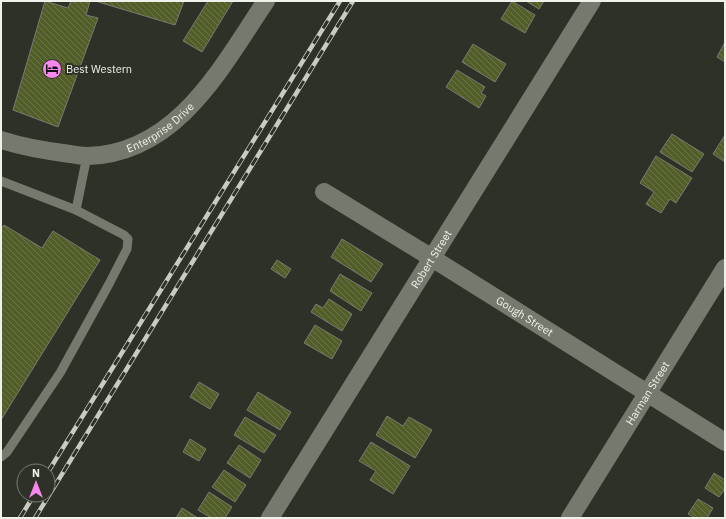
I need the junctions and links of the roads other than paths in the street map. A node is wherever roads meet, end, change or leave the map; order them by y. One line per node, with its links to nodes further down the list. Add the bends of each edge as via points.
1 (266, 1): 4 (street, Enterprise Drive, via 207,88 178,119 143,142 108,153)
2 (592, 1): 8 (street, Robert Street)
3 (1, 140): 4 (street, Enterprise Drive, via 52,152)
4 (87, 156): 7 (lane)
5 (1, 181): 7 (lane)
6 (324, 192): 8 (street, Gough Street)
7 (76, 210): 12 (lane, via 127,237 127,249 60,373 7,452)
8 (432, 258): 10 (street, Gough Street); 13 (street, Robert Street)
9 (725, 268): 10 (street, Harman Street)
10 (647, 393): 11 (street, Gough Street); 14 (street, Harman Street)
11 (725, 442)
12 (1, 457)
13 (270, 518)
14 (570, 518)

